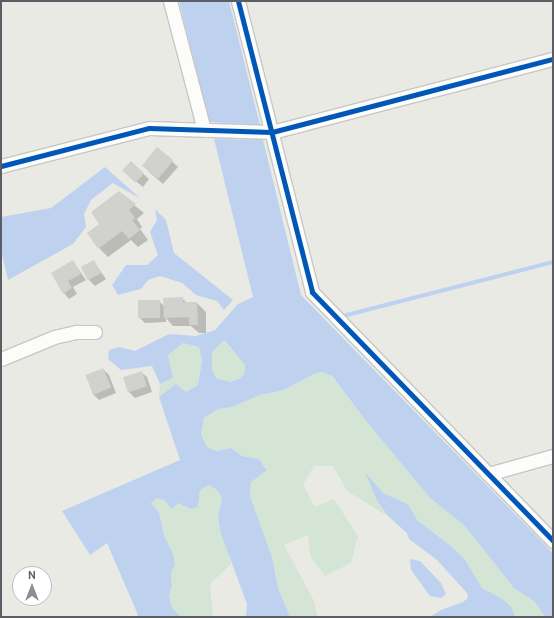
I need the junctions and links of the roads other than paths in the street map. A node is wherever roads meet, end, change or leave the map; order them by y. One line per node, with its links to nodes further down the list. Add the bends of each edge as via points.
1 (170, 1): 4 (street)
2 (238, 1): 5 (street)
3 (553, 59): 5 (street)
4 (204, 130): 5 (street); 6 (street, via 149,128)
5 (272, 132): 10 (street, via 312,292)
6 (1, 166)
7 (95, 332): 8 (street, via 76,332 54,337)
8 (1, 359)
9 (553, 456): 10 (street)
10 (488, 474): 11 (street)
11 (553, 541)

